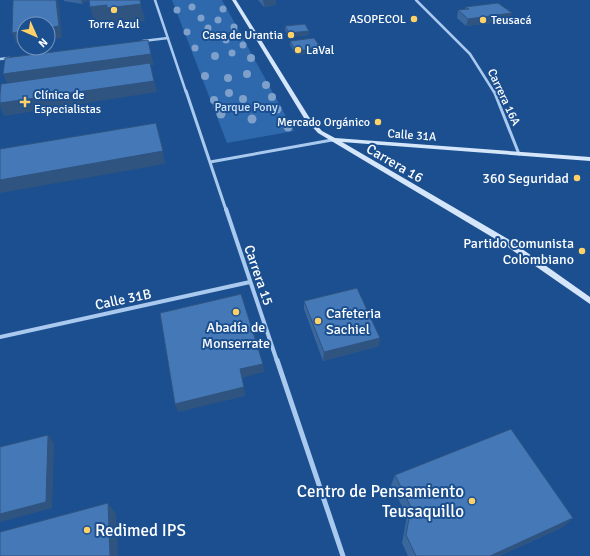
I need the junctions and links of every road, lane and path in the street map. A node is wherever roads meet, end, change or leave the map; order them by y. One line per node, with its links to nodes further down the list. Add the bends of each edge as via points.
1 (155, 0): 4 (street, Carrera 15)
2 (234, 0): 8 (street, Carrera 16, via 307,118)
3 (416, 0): 9 (street, Carrera 16A, via 466,48 485,74)
4 (168, 38): 5 (street); 11 (street, Carrera 15)
5 (138, 42)
6 (15, 57): 7 (street)
7 (0, 59)
8 (332, 140): 9 (street, Calle 31A); 11 (street, Calle 31A); 13 (street, Carrera 16, via 505,241)
9 (519, 154): 10 (street, Calle 31A)
10 (590, 159)
11 (210, 162): 12 (street, Carrera 15)
12 (250, 282): 14 (street, Calle 31B); 15 (street, Carrera 15)
13 (590, 301)
14 (0, 336)
15 (343, 556)

